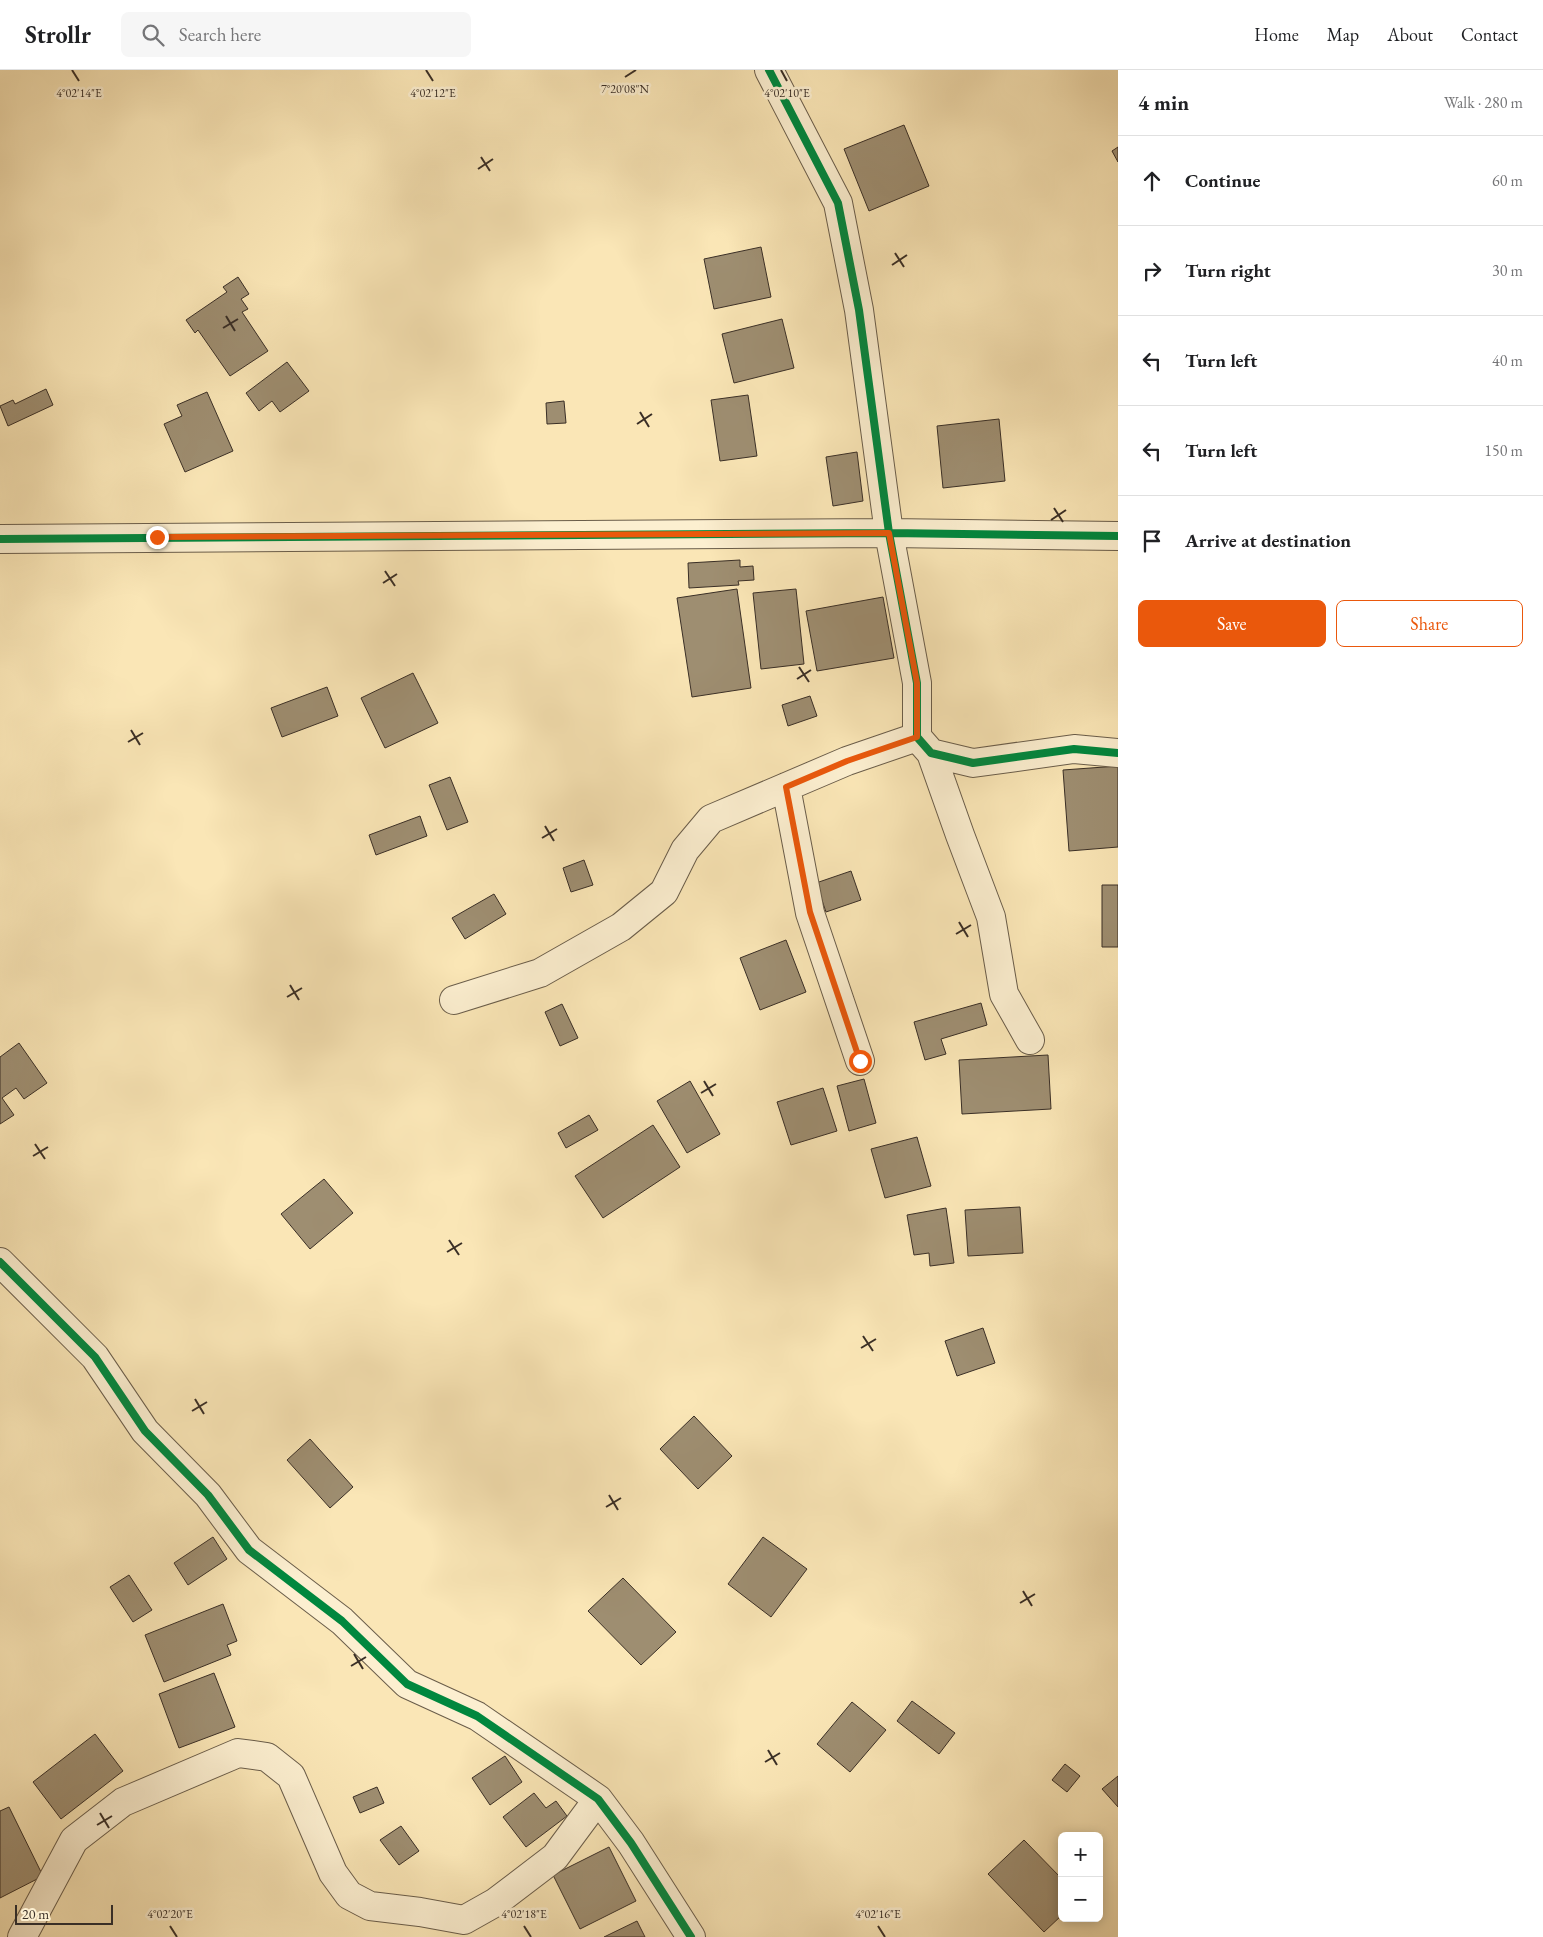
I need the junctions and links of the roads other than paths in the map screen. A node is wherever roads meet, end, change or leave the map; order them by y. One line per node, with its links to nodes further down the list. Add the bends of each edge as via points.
1 (769, 70): 2 (street, via 838,202 859,310)
2 (889, 533): 3 (street); 4 (street); 5 (street, via 917,683)
3 (1118, 536)
4 (0, 539)
5 (924, 745): 6 (street, via 973,764 1074,749); 7 (street, via 847,761); 9 (street, via 991,917 1004,994)
6 (1118, 753)
7 (786, 787): 8 (street, via 711,819 686,850 664,892 621,927 540,973); 10 (street, via 810,912)
8 (454, 1000)
9 (1030, 1040)
10 (860, 1061)
11 (0, 1262): 12 (street, via 95,1357 145,1431 208,1494 249,1550 342,1621 407,1684 477,1716)
12 (598, 1799): 13 (street, via 555,1856 496,1902 464,1920 370,1906 349,1895 333,1873 291,1776 267,1757 238,1753 123,1802 74,1840); 14 (street, via 631,1843)
13 (22, 1937)
14 (691, 1937)

